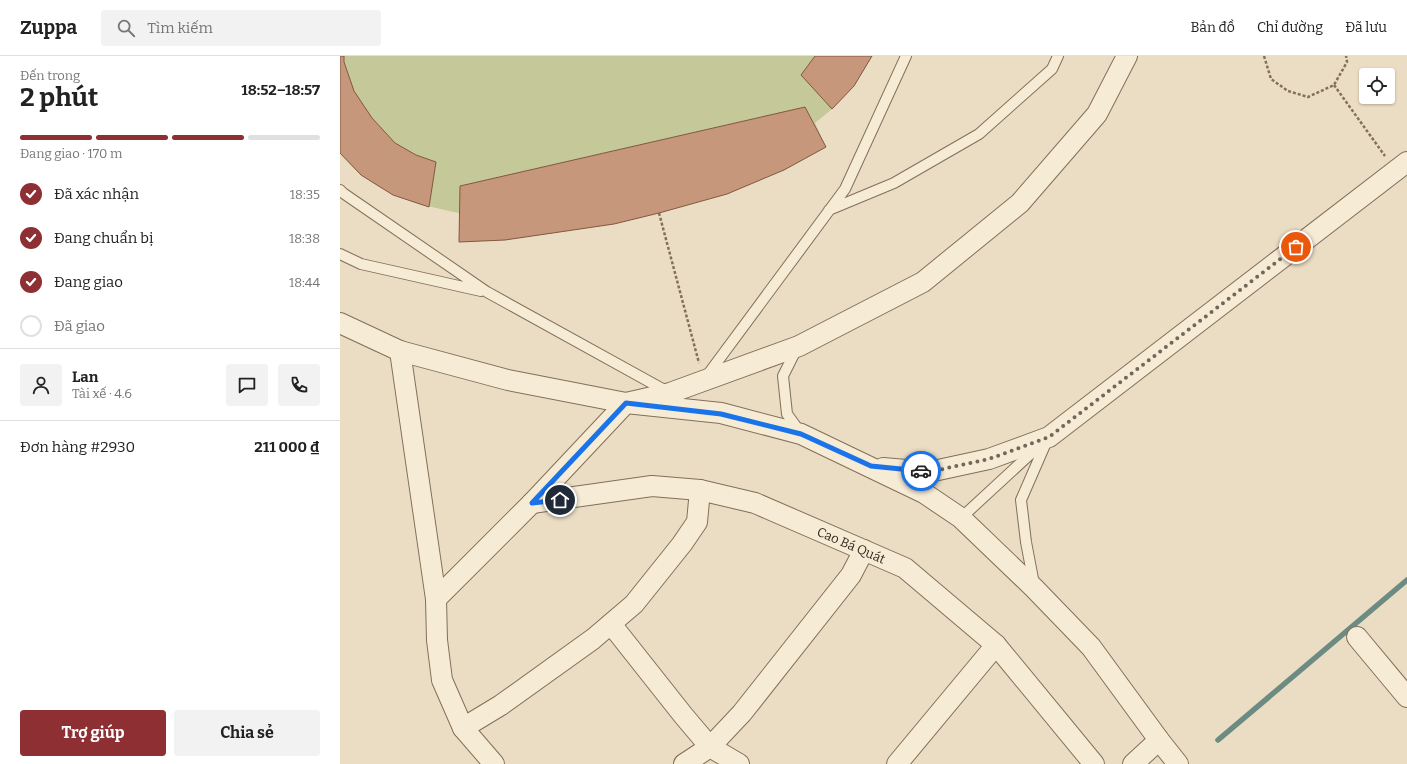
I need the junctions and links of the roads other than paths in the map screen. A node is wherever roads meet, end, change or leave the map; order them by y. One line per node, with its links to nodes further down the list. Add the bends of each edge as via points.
1 (906, 56): 6 (lane, via 845,189)
2 (1058, 56): 6 (lane, via 1052,69 979,134 894,183)
3 (1127, 56): 10 (street, via 1097,114 1020,203 923,282)
4 (1401, 167): 16 (street)
5 (340, 190): 8 (lane)
6 (829, 210): 12 (lane)
7 (340, 254): 8 (lane, via 361,264)
8 (487, 292): 13 (lane)
9 (340, 323): 11 (street)
10 (799, 346): 12 (street); 15 (lane, via 783,376 787,414)
11 (400, 351): 14 (street, via 508,380); 23 (street)
12 (704, 380): 13 (street)
13 (670, 393): 14 (street)
14 (626, 403): 15 (street, via 721,414); 19 (street)
15 (801, 434): 17 (street)
16 (1049, 437): 17 (street, via 989,459 929,472); 20 (lane); 22 (lane, via 1021,500)
17 (871, 466): 20 (street, via 924,493)
18 (700, 490): 19 (street, Cao Bá Quát, via 652,486); 21 (street, Cao Bá Quát, via 755,503); 24 (street, via 697,522 686,539 634,604)
19 (532, 503): 23 (street)
20 (961, 518): 22 (street)
21 (864, 550): 26 (street, Cao Bá Quát, via 905,568); 30 (street, via 851,575 742,713)
22 (1034, 588): 29 (street, via 1091,647)
23 (436, 599): 28 (street, via 437,640 442,680)
24 (611, 624): 28 (street, via 502,704); 30 (street)
25 (1357, 637): 27 (street)
26 (996, 645): 34 (street); 35 (street, Cao Bá Quát)
27 (1407, 697)
28 (463, 728): 31 (street)
29 (1159, 740): 36 (street); 37 (street)
30 (710, 748): 32 (street); 33 (street)
31 (494, 764)
32 (684, 764)
33 (739, 764)
34 (896, 764)
35 (1094, 764)
36 (1133, 764)
37 (1178, 764)

